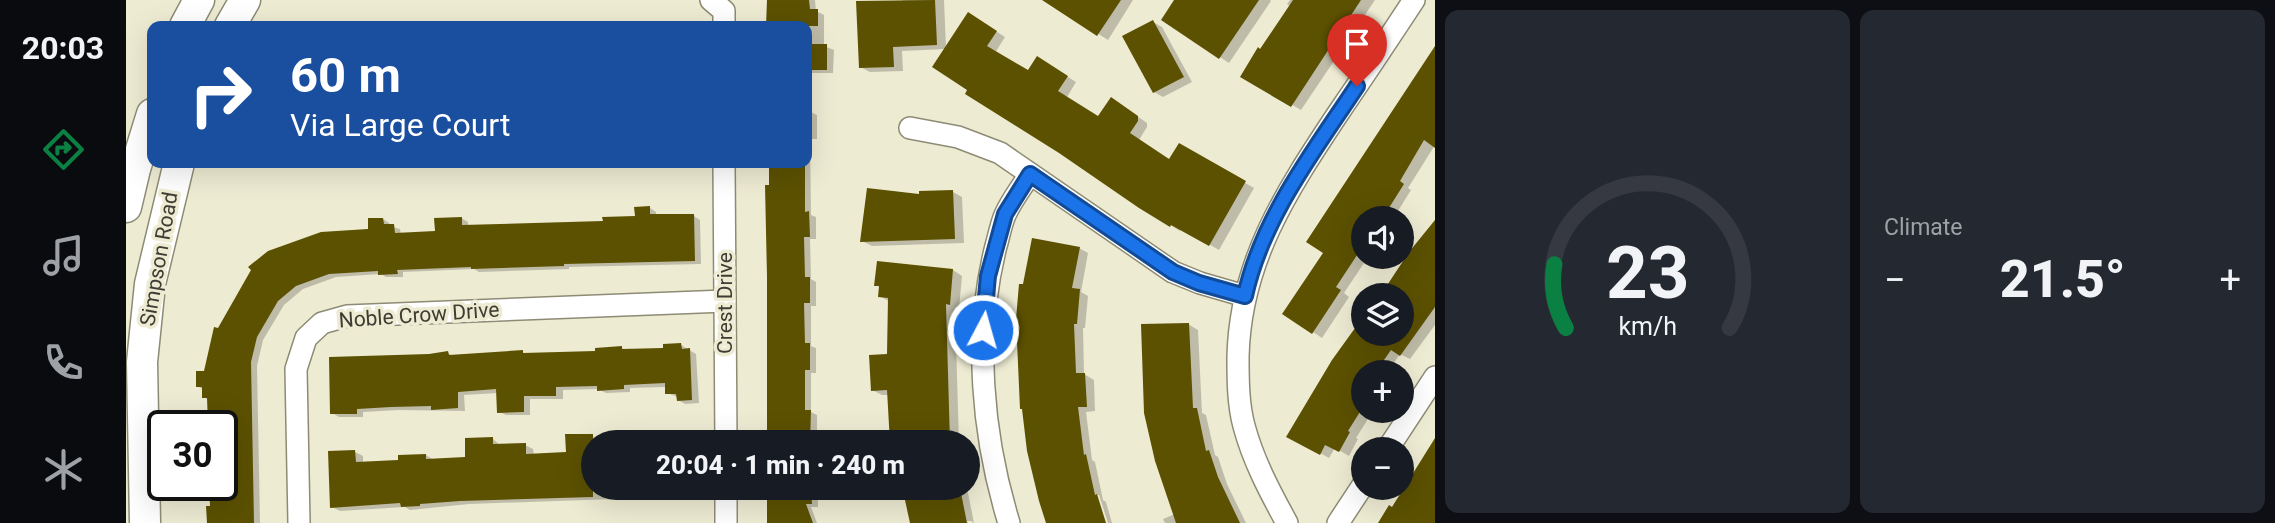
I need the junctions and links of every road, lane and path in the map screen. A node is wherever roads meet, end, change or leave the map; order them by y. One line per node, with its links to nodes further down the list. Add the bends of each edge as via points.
1 (198, 0): 5 (main road)
2 (245, 0): 6 (main road)
3 (711, 0): 7 (street, via 724,11)
4 (1414, 0): 14 (street, via 1276,213)
5 (188, 21)
6 (233, 21)
7 (724, 21)
8 (910, 128): 12 (street, via 958,137 1000,153)
9 (147, 130): 13 (main road, Simpson Road)
10 (178, 168): 21 (main road, Simpson Road, via 150,284 142,362)
11 (724, 168): 15 (street, Crest Drive)
12 (1030, 174): 14 (street, via 1173,272); 24 (street, via 1005,214 988,276 983,330 991,450)
13 (126, 206)
14 (1245, 296): 25 (street, via 1238,377 1244,425 1264,480)
15 (724, 302): 17 (street, Crest Drive); 22 (street, Noble Crow Drive, via 347,316 322,323 306,338 296,369)
16 (1435, 377): 18 (street)
17 (726, 430)
18 (1396, 437)
19 (726, 500): 23 (street)
20 (1353, 500): 26 (street)
21 (145, 523)
22 (299, 523)
23 (726, 523)
24 (1009, 523)
25 (1287, 523)
26 (1338, 523)

